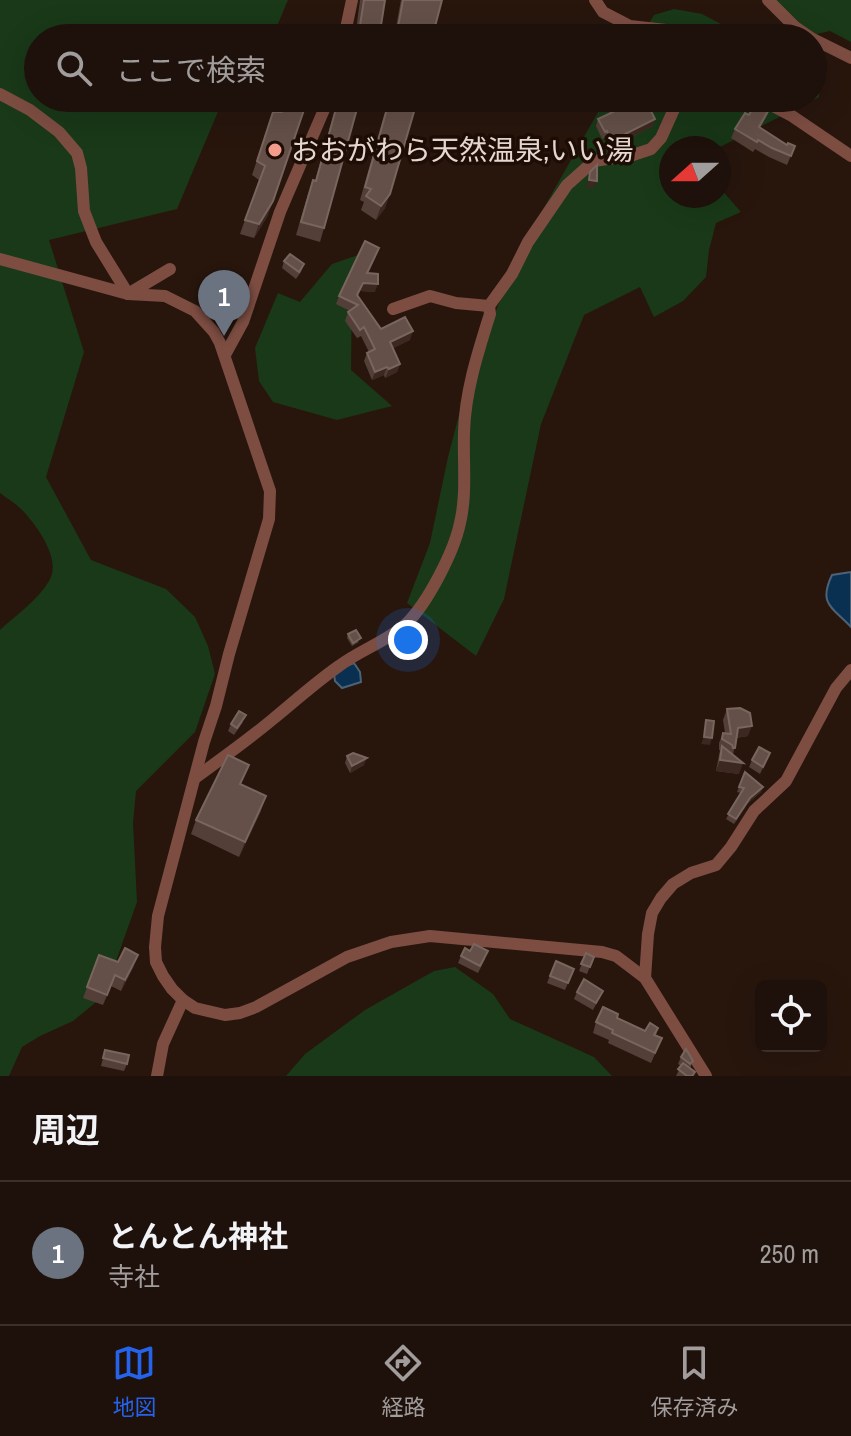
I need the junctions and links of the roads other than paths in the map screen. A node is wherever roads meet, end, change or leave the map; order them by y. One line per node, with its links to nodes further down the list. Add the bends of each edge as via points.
1 (352, 0): 4 (street)
2 (595, 0): 5 (street, via 603,12)
3 (768, 0): 6 (street)
4 (347, 24)
5 (626, 24)
6 (792, 24)
7 (827, 46): 8 (street)
8 (851, 58)
9 (0, 94): 10 (street)
10 (24, 107)
11 (33, 112): 18 (street, via 77,153 84,211)
12 (323, 112): 21 (street, via 280,212 243,322)
13 (673, 112): 19 (street, via 651,149 594,161 567,185)
14 (784, 112): 15 (street)
15 (851, 156)
16 (0, 259): 18 (street)
17 (170, 269): 18 (street)
18 (128, 294): 21 (street, via 165,296 195,311)
19 (489, 306): 20 (street, via 430,296); 23 (street, via 467,404 461,521 440,575 395,632 338,666)
20 (393, 309)
21 (225, 355): 23 (street, via 270,491 269,519)
22 (851, 670): 24 (street, via 786,781 754,811 716,865 691,873 661,898 652,913)
23 (195, 778): 25 (street, via 155,939 156,962)
24 (645, 978): 25 (street, via 602,952 430,936 347,957 240,1013 210,1012); 27 (street)
25 (183, 1000): 26 (street, via 163,1044)
26 (157, 1076)
27 (706, 1076)

